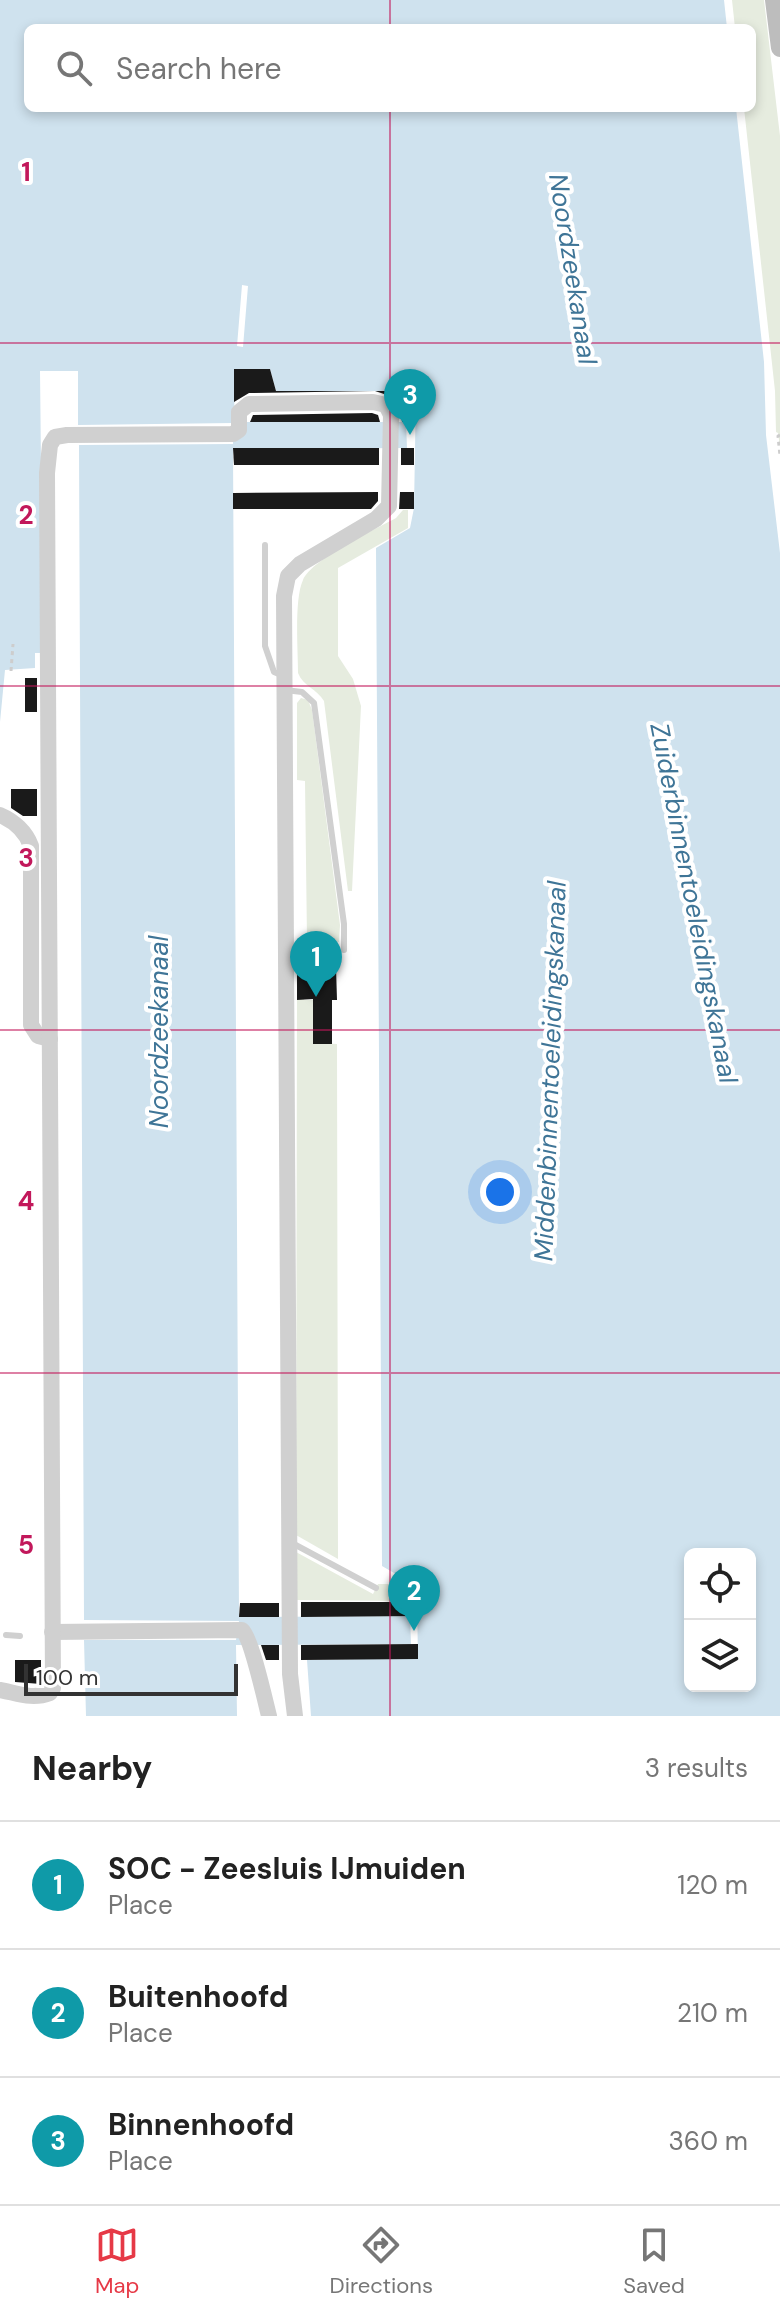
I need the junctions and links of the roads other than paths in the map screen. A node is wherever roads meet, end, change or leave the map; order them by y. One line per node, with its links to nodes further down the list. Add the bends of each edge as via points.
1 (774, 0): 2 (main road)
2 (780, 48)
3 (265, 545): 4 (lane, via 265,646 274,672)
4 (285, 683): 6 (lane, via 314,703); 7 (street, via 288,576 389,506 391,415 386,405 258,403 243,406 239,430 233,434 55,437 47,473); 8 (street)
5 (1, 815): 7 (street, via 28,837 31,846 31,1025 38,1036)
6 (344, 950)
7 (50, 1039): 12 (street)
8 (289, 1541): 9 (lane); 15 (street)
9 (376, 1588)
10 (6, 1635): 11 (lane)
11 (20, 1636)
12 (52, 1640): 13 (street, via 50,1693 17,1696); 14 (street, via 77,1631 242,1630 249,1636)
13 (2, 1690)
14 (269, 1716)
15 (295, 1716)

